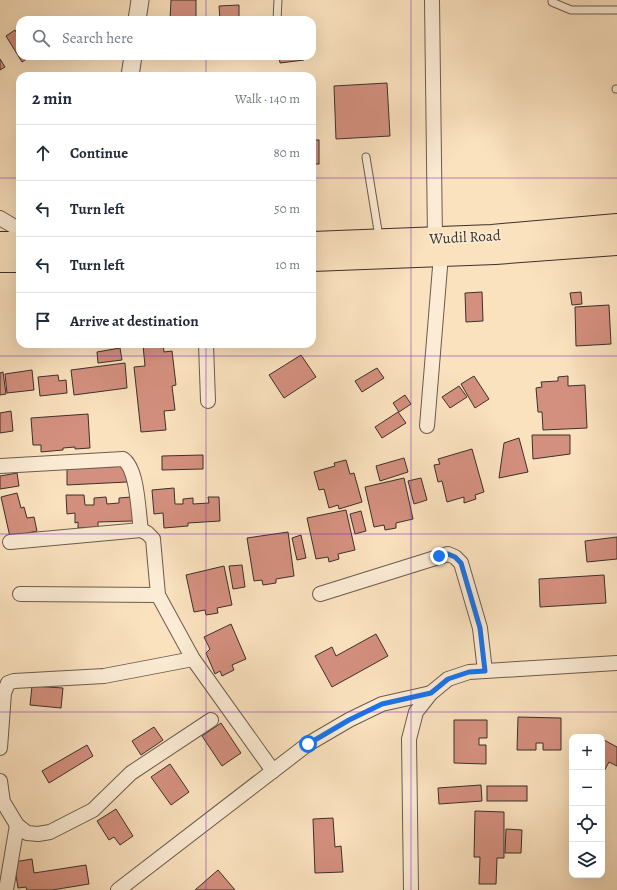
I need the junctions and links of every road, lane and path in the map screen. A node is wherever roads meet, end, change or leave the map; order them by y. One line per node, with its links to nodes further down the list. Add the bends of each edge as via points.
1 (140, 0): 6 (street)
2 (278, 0): 7 (lane)
3 (432, 0): 19 (street)
4 (552, 0): 5 (lane, via 571,10)
5 (617, 10)
6 (138, 16)
7 (277, 16)
8 (132, 60): 9 (street)
9 (131, 72)
10 (366, 157): 14 (lane)
11 (0, 218): 13 (street)
12 (617, 225): 19 (main road, Wudil Road, via 492,236)
13 (16, 228)
14 (380, 241): 16 (main road, Wudil Road); 19 (main road, Wudil Road)
15 (0, 243): 17 (main road)
16 (316, 243)
17 (16, 244)
18 (617, 244): 19 (main road, Wudil Road)
19 (438, 247): 20 (main road, Wudil Road); 25 (street)
20 (316, 260)
21 (0, 261): 22 (main road)
22 (16, 261)
23 (206, 348): 24 (street)
24 (208, 402)
25 (427, 426)
26 (0, 466): 27 (street, via 123,459 128,462 132,472)
27 (141, 530): 28 (street); 31 (street, via 153,539)
28 (10, 542)
29 (20, 594): 31 (street)
30 (320, 594): 34 (street, via 448,554 455,557 461,563 480,628)
31 (158, 595): 32 (street)
32 (193, 659): 35 (street, via 104,676 14,681); 39 (street)
33 (617, 663): 34 (street)
34 (485, 671): 36 (street, via 469,672 448,679)
35 (2, 687): 38 (street)
36 (431, 693): 39 (street, via 382,704 349,720 308,744); 44 (street, via 416,712 409,740)
37 (211, 720): 41 (street, via 130,773 93,810 50,832 27,833)
38 (0, 748)
39 (273, 771): 43 (street)
40 (0, 781): 41 (street, via 3,802)
41 (17, 825): 42 (street)
42 (6, 890)
43 (118, 890)
44 (411, 890)

